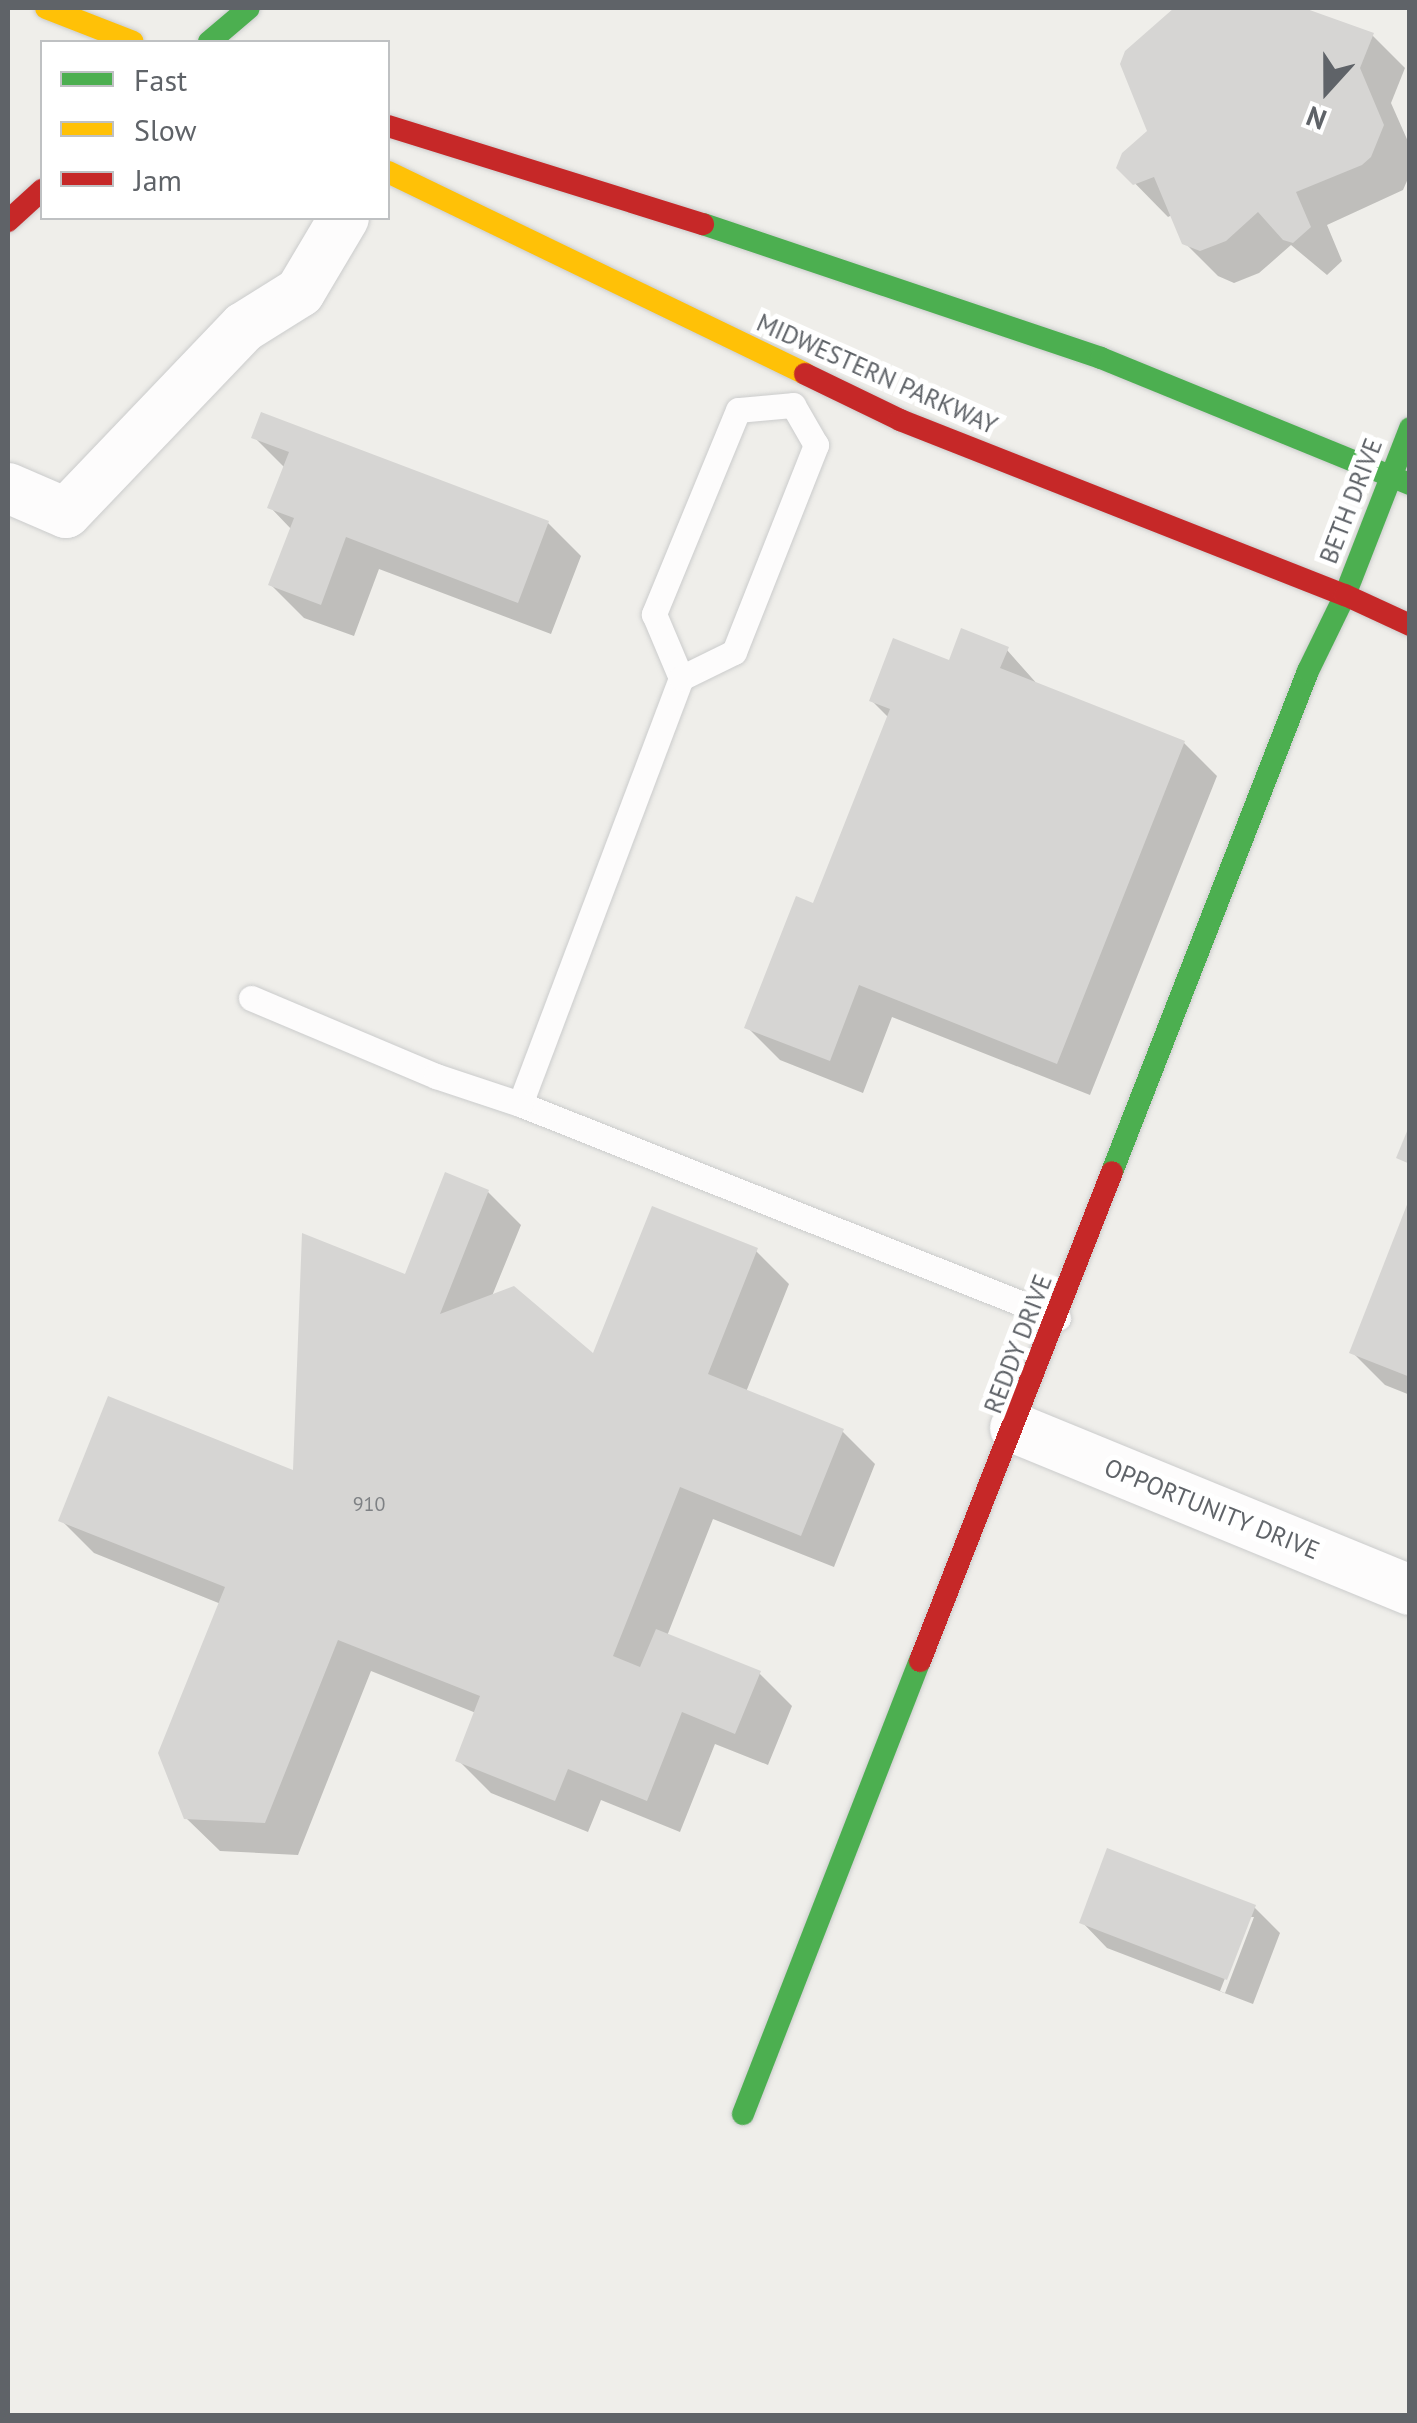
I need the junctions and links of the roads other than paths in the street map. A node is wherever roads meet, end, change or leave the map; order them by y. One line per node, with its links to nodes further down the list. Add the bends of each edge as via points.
1 (46, 8): 3 (main road)
2 (249, 8): 4 (main road)
3 (128, 40)
4 (211, 40)
5 (390, 127): 13 (main road, via 1101,358)
6 (390, 173): 10 (main road, MIDWESTERN PARKWAY)
7 (40, 192): 9 (main road)
8 (343, 220): 14 (street, via 300,292 244,327 66,513)
9 (8, 221)
10 (806, 375): 11 (lane); 15 (main road, MIDWESTERN PARKWAY, via 900,420)
11 (793, 405): 17 (lane, via 816,445 734,652); 17 (lane, via 738,410 654,614)
12 (1410, 428): 13 (main road, BETH DRIVE)
13 (1400, 480): 15 (main road, BETH DRIVE)
14 (8, 488)
15 (1344, 595): 16 (main road, MIDWESTERN PARKWAY); 20 (main road, REDDY DRIVE, via 1308,670)
16 (1410, 625)
17 (681, 678): 19 (lane)
18 (251, 998): 19 (lane)
19 (520, 1104): 20 (lane)
20 (1058, 1318): 21 (main road, REDDY DRIVE)
21 (1015, 1428): 22 (street, OPPORTUNITY DRIVE); 23 (main road, REDDY DRIVE)
22 (1410, 1590)
23 (744, 2114)

